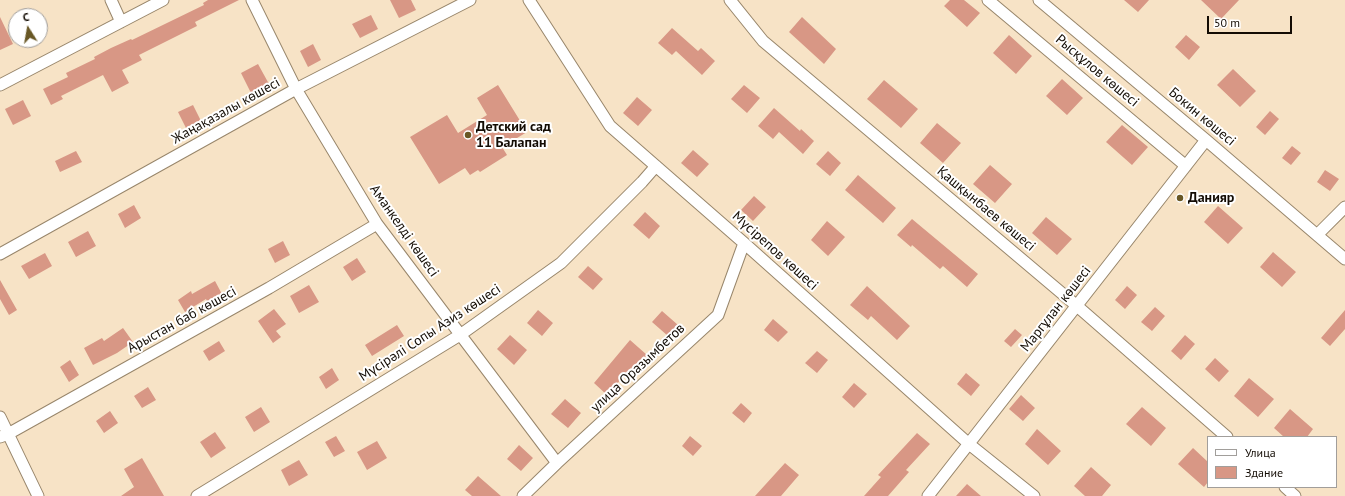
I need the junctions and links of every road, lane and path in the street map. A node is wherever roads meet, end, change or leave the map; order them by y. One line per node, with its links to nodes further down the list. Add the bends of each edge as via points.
1 (111, 0): 9 (street)
2 (163, 0): 9 (street)
3 (252, 0): 11 (street, Аманкелді көшесі)
4 (470, 0): 11 (street, Жаңақазалы көшесі)
5 (529, 0): 13 (street, Мүсірепов көшесі, via 610,126)
6 (730, 0): 21 (street, Қашқынбаев көшесі, via 763,41)
7 (988, 0): 14 (street, Рысқұлов көшесі)
8 (1039, 0): 12 (street, Бокин көшесі)
9 (121, 22): 10 (street)
10 (1, 83)
11 (296, 89): 16 (street, Аманкелді көшесі); 19 (street, Жаңақазалы көшесі)
12 (1206, 140): 14 (street, Маргұлан көшесі); 17 (street, Бокин көшесі)
13 (656, 166): 18 (street, Мүсірепов көшесі); 22 (street, Мүсірәлі Сопы Азиз көшесі, via 561,263)
14 (1186, 166): 21 (street, Маргұлан көшесі)
15 (1345, 207): 17 (street)
16 (377, 224): 22 (street, Аманкелді көшесі); 24 (street, Арыстан баб көшесі, via 270,288)
17 (1317, 235): 20 (street, Бокин көшесі)
18 (744, 243): 26 (street, Мүсірепов көшесі); 27 (street, улица Оразымбетов, via 718,315)
19 (0, 254)
20 (1345, 259)
21 (1077, 306): 25 (street, Қашқынбаев көшесі); 26 (street, Маргұлан көшесі)
22 (460, 335): 27 (street, Аманкелді көшесі); 30 (street, Мүсірәлі Сопы Азиз көшесі)
23 (0, 417): 24 (street)
24 (4, 436): 29 (street)
25 (1226, 436)
26 (969, 444): 32 (street, Маргұлан көшесі); 33 (street, Мүсірепов көшесі)
27 (557, 463): 31 (street, улица Оразымбетов)
28 (1286, 488): 34 (street)
29 (38, 496)
30 (197, 496)
31 (523, 496)
32 (928, 496)
33 (1034, 496)
34 (1295, 496)

